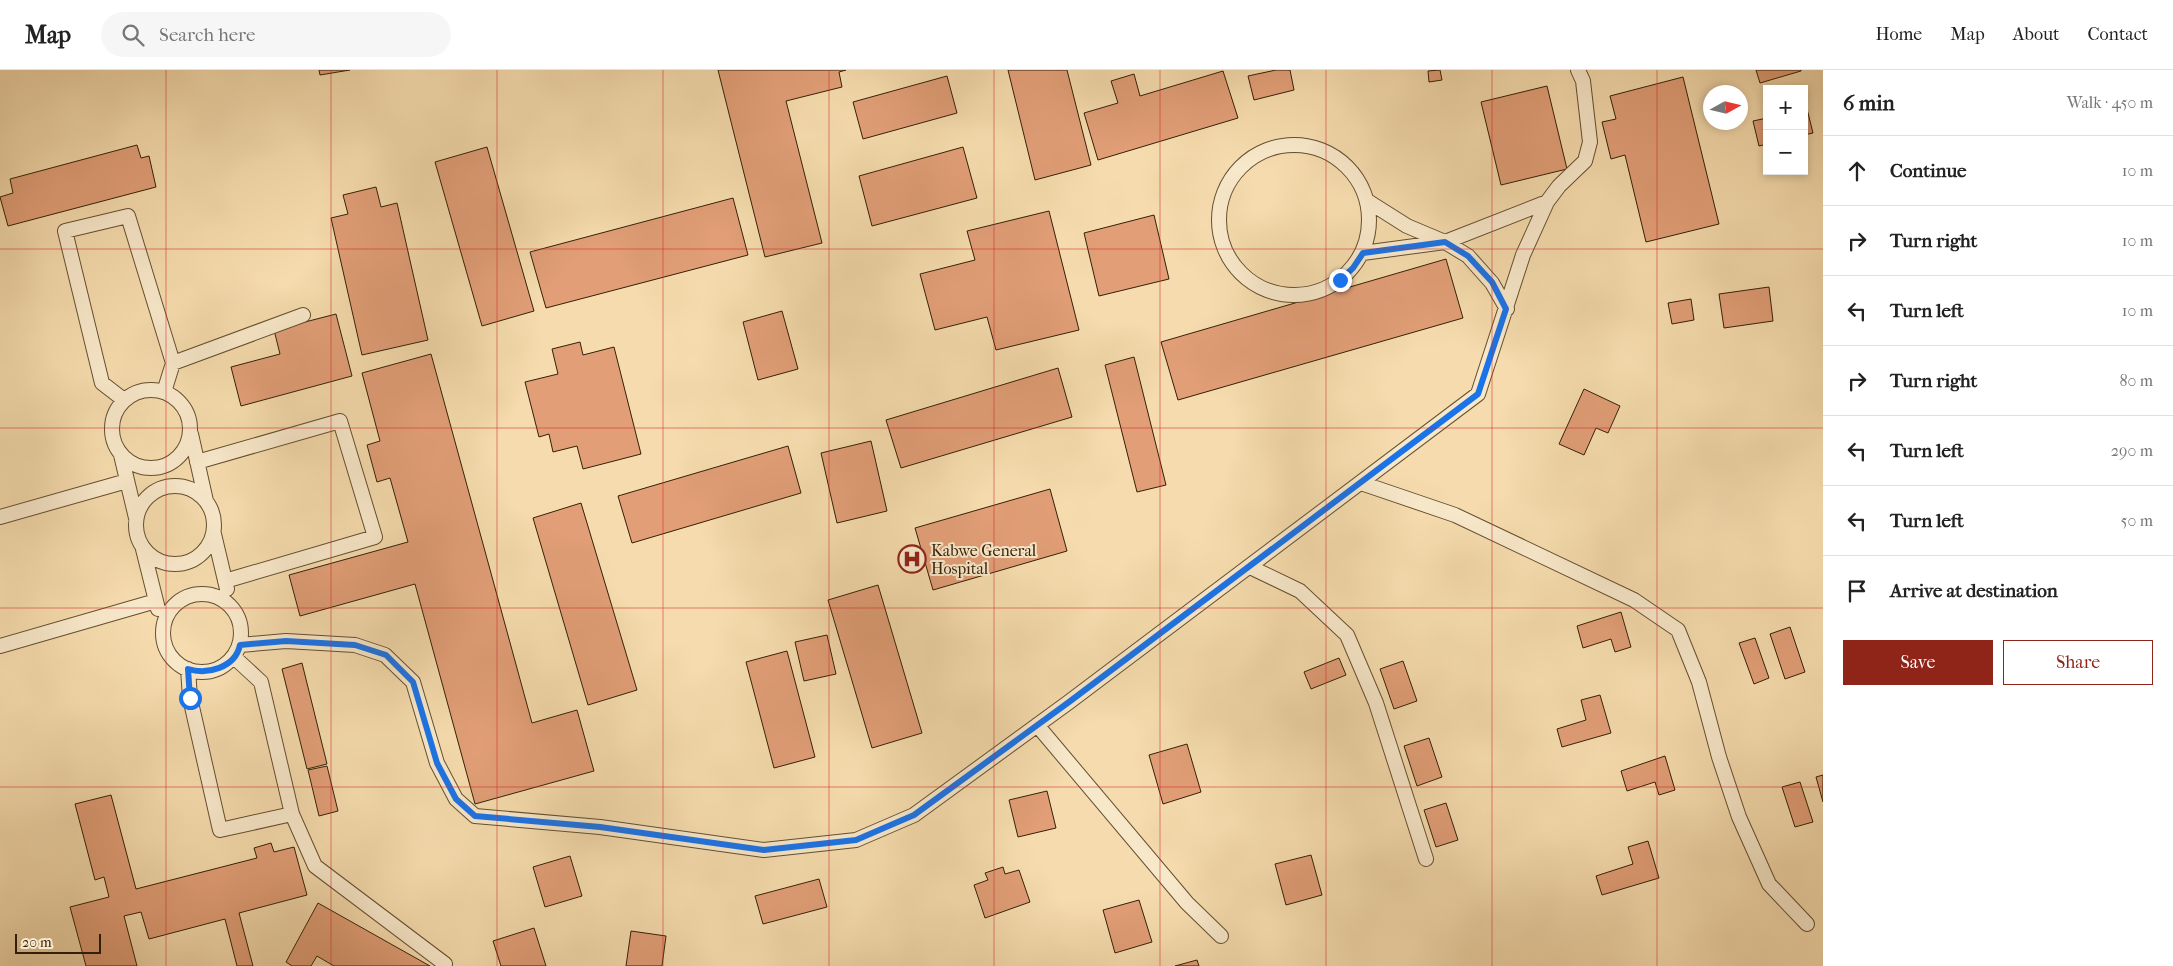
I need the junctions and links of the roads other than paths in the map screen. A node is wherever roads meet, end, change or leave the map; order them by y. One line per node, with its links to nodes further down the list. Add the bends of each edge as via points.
1 (1578, 70): 3 (lane, via 1583,81 1590,142 1585,161)
2 (1368, 202): 4 (lane, via 1407,226); 5 (lane, via 1371,219); 5 (lane, via 1352,170 1337,158 1321,150 1284,146 1249,160 1225,188 1219,205 1220,241 1227,258 1253,284 1270,291 1288,295 1324,289 1347,274)
3 (1547, 202): 4 (lane); 6 (lane, via 1523,255)
4 (1445, 242): 5 (lane); 6 (lane, via 1468,256 1492,282)
5 (1363, 253)
6 (1506, 309): 15 (lane, via 1478,394)
7 (304, 315): 8 (lane)
8 (173, 363): 9 (lane); 10 (lane, via 128,216 65,231 102,383)
9 (164, 392): 10 (lane, via 146,390); 11 (lane, via 174,396 187,412)
10 (124, 400): 12 (lane, via 117,408 111,427 115,446)
11 (190, 433): 12 (lane, via 184,451 168,464 143,466); 13 (lane)
12 (121, 455): 14 (lane)
13 (197, 462): 16 (lane); 22 (lane, via 340,421 375,538)
14 (127, 481): 17 (lane); 18 (lane)
15 (1362, 483): 21 (lane); 32 (lane, via 1455,515 1634,600 1678,630 1699,682 1739,817 1768,884)
16 (206, 501): 18 (lane, via 191,489 166,488 146,499); 19 (lane, via 214,516)
17 (0, 517)
18 (136, 518): 20 (lane, via 137,538)
19 (214, 534): 20 (lane, via 205,551 188,562 168,564); 22 (lane)
20 (143, 549): 23 (lane)
21 (1250, 567): 29 (lane); 31 (lane, via 1300,590 1347,635 1376,703)
22 (225, 580): 24 (lane)
23 (156, 601): 25 (lane); 26 (lane)
24 (230, 606): 25 (lane, via 221,598 198,594 170,610); 27 (lane, via 241,624)
25 (163, 629): 28 (lane, via 169,656)
26 (0, 646)
27 (237, 651): 28 (lane, via 228,663 212,670); 29 (lane, via 286,641 355,645 386,655 413,682 437,763 456,799 475,816 600,827 764,850 856,840 914,815); 30 (lane, via 261,682)
28 (188, 669): 30 (lane, via 190,698 220,830)
29 (1037, 725): 33 (lane, via 1187,903)
30 (292, 814): 34 (lane, via 315,866)
31 (1426, 859)
32 (1807, 924)
33 (1221, 936)
34 (445, 964)

